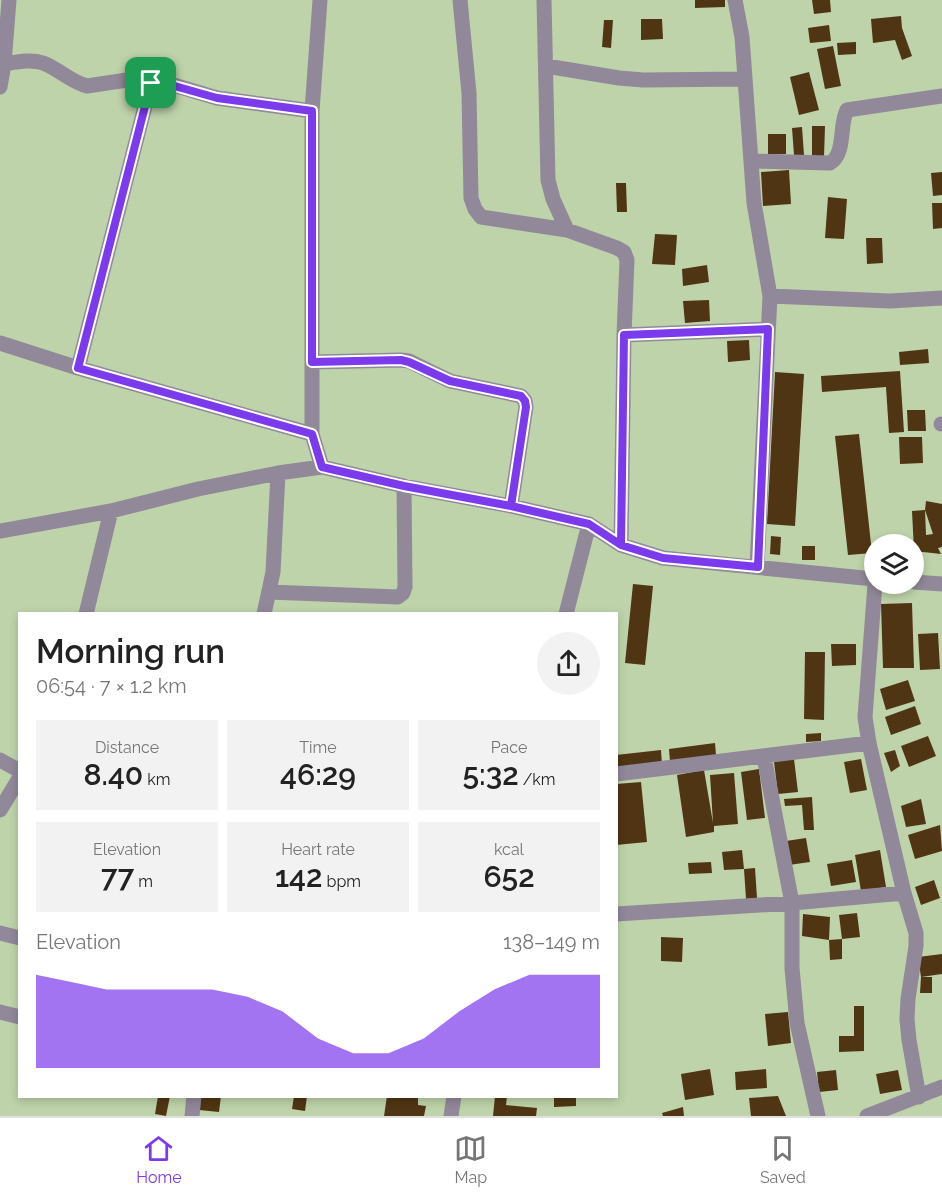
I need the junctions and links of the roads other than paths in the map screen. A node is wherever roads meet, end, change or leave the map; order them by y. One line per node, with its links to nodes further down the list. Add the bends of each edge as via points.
1 (9, 0): 6 (street)
2 (320, 0): 12 (street)
3 (460, 0): 14 (street, via 469,93 471,198 475,209 481,217)
4 (544, 0): 7 (street)
5 (735, 0): 9 (street)
6 (4, 64): 8 (street, via 44,63 87,86); 10 (street)
7 (546, 66): 9 (street, via 643,80); 14 (street, via 548,180)
8 (150, 79): 12 (street, via 217,98); 21 (street)
9 (745, 79): 13 (street)
10 (0, 87)
11 (942, 96): 13 (street, via 848,110 838,153 830,163)
12 (312, 111): 20 (street)
13 (752, 161): 15 (street, via 754,203)
14 (567, 230): 18 (street, via 624,252)
15 (770, 296): 16 (street, via 890,301); 17 (street)
16 (942, 298)
17 (768, 329): 18 (street); 31 (street)
18 (624, 335): 30 (street)
19 (0, 343): 21 (street)
20 (312, 362): 22 (street); 26 (street, via 401,360 450,381 521,396 526,407)
21 (78, 368): 22 (street)
22 (312, 434): 23 (street)
23 (322, 467): 24 (street); 25 (street)
24 (278, 473): 27 (street); 35 (street)
25 (404, 486): 26 (street); 35 (street, via 405,587 398,597)
26 (511, 506): 28 (street)
27 (111, 511): 29 (street); 37 (street)
28 (589, 524): 30 (street); 39 (street)
29 (0, 531)
30 (621, 545): 31 (street, via 663,558)
31 (758, 567): 32 (street)
32 (864, 578)
33 (924, 583): 34 (street)
34 (942, 584)
35 (269, 592): 38 (street)
36 (874, 594): 40 (street, via 865,717)
37 (86, 612)
38 (264, 612)
39 (567, 612)
40 (869, 743): 41 (street); 47 (street)
41 (764, 757): 44 (street); 48 (street)
42 (0, 760): 43 (street)
43 (18, 770)
44 (618, 774)
45 (18, 780): 46 (street)
46 (0, 810)
47 (904, 892): 48 (street); 55 (street, via 916,933 908,1019)
48 (792, 903): 49 (street); 61 (street, via 797,1023)
49 (618, 914)
50 (0, 933): 51 (street)
51 (18, 938)
52 (0, 1012): 53 (street)
53 (18, 1016)
54 (942, 1087): 55 (street)
55 (919, 1097): 58 (street)
56 (194, 1098): 59 (street)
57 (454, 1098): 60 (street)
58 (871, 1115)
59 (192, 1116)
60 (451, 1116)
61 (818, 1116)

